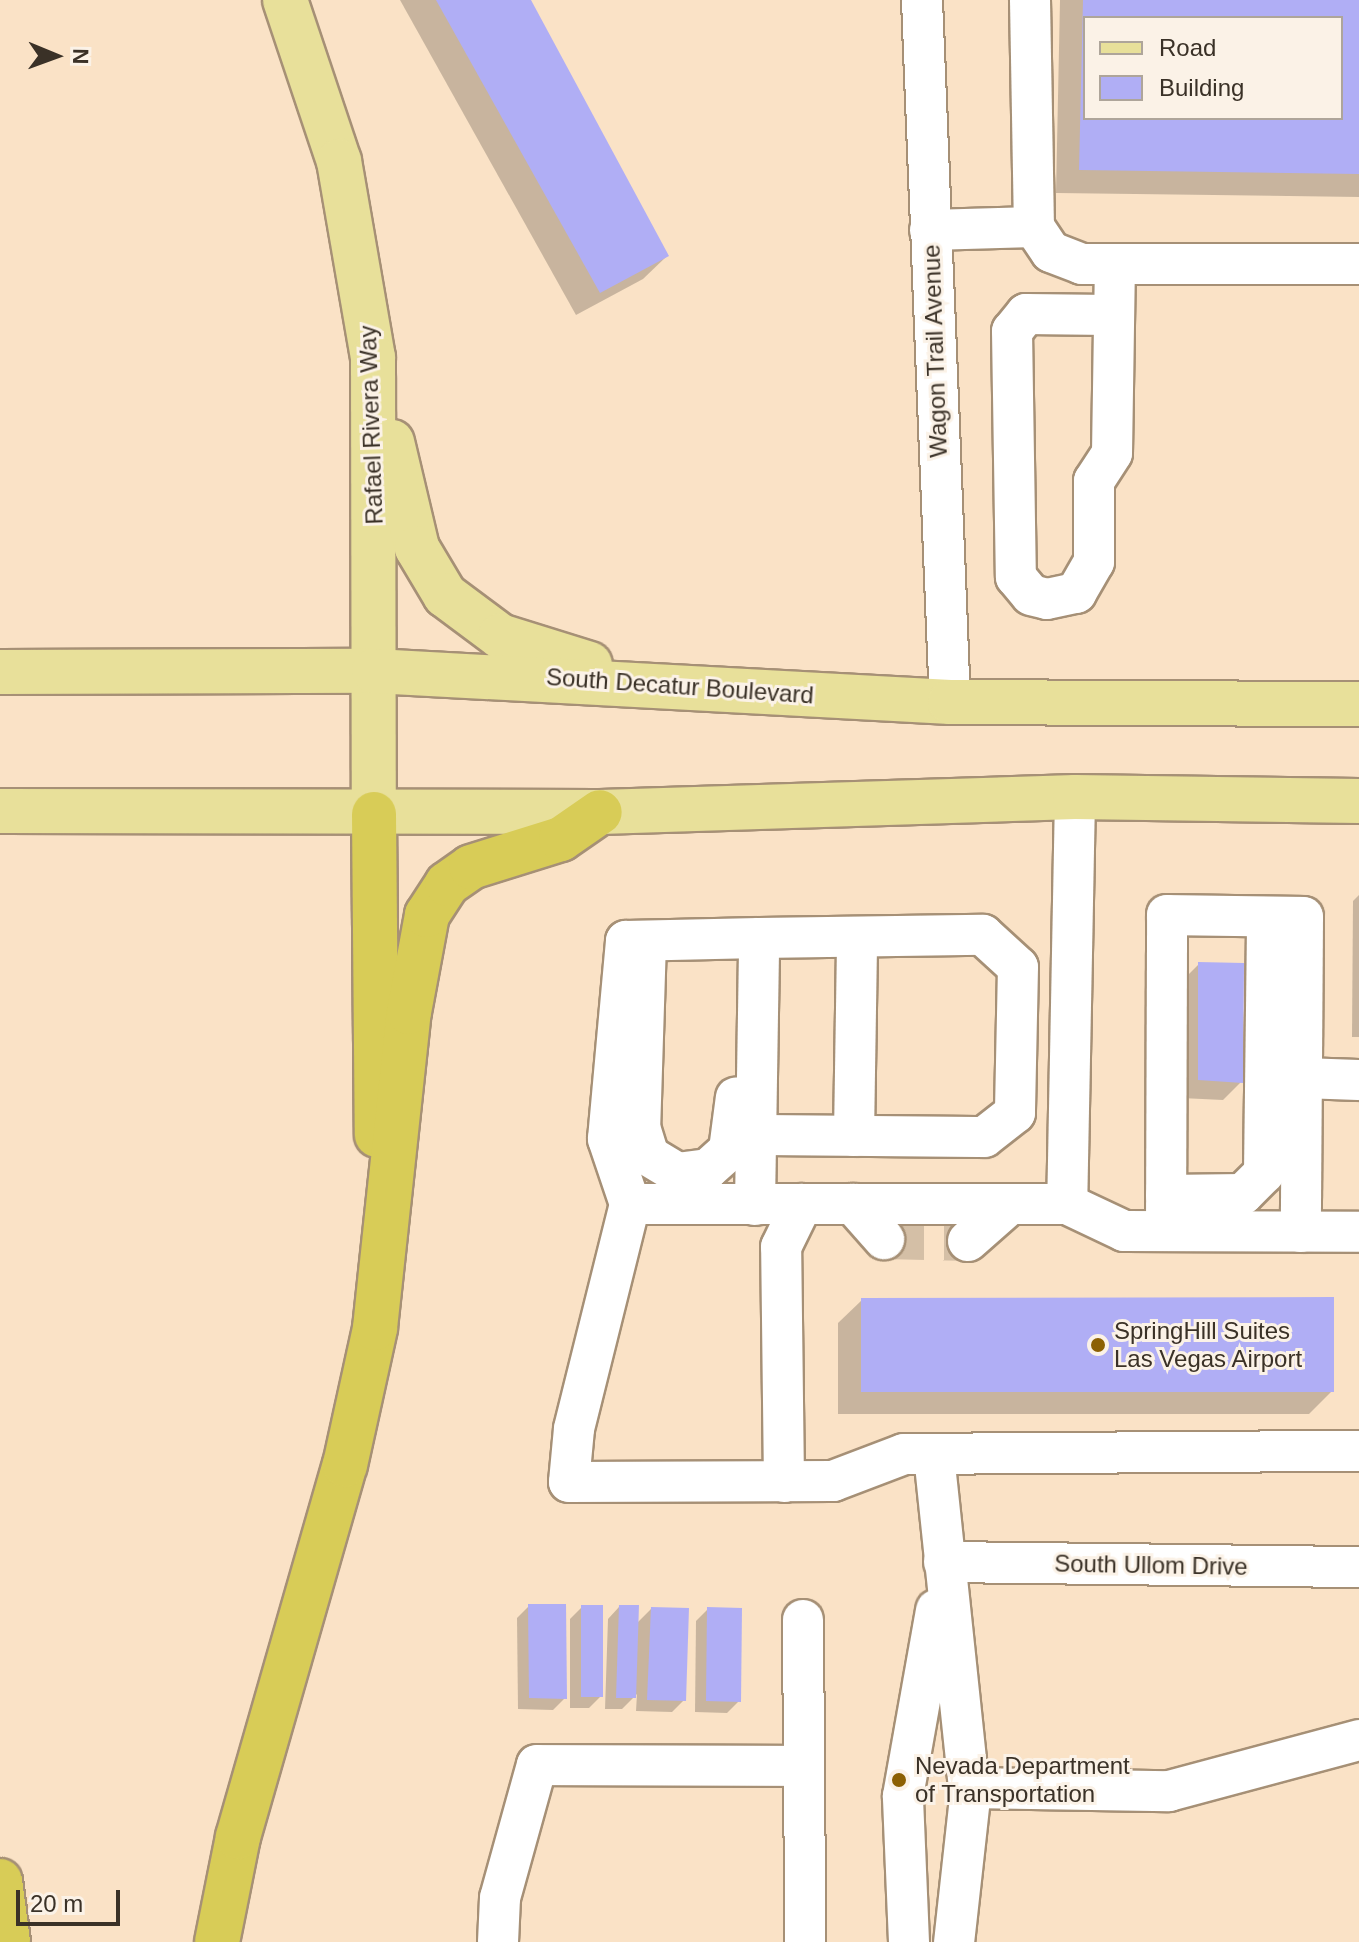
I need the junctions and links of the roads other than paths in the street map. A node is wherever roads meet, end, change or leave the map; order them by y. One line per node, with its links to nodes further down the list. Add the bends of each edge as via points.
1 (285, 0): 9 (main road, Rafael Rivera Way, via 339,161)
2 (922, 0): 5 (street, Wagon Trail Avenue)
3 (1030, 0): 4 (street)
4 (1034, 227): 5 (street); 6 (street, via 1051,252 1082,264)
5 (930, 230): 13 (street, Wagon Trail Avenue)
6 (1115, 264): 7 (street); 8 (street)
7 (1359, 264)
8 (1110, 315): 8 (street, via 1026,314 1012,331 1016,577 1031,595 1064,599 1087,582 1094,562 1094,481 1112,453)
9 (373, 357): 10 (main road, Rafael Rivera Way); 12 (main road, via 417,548 445,595 500,636)
10 (374, 671): 11 (main road, South Decatur Boulevard); 12 (main road, South Decatur Boulevard); 19 (main road, Rafael Rivera Way)
11 (0, 672)
12 (661, 686): 13 (main road, South Decatur Boulevard)
13 (950, 702): 14 (main road, South Decatur Boulevard)
14 (1359, 704)
15 (1075, 797): 16 (main road); 18 (main road); 32 (street)
16 (1359, 801)
17 (0, 811): 19 (main road)
18 (600, 812): 19 (main road); 34 (highway, via 561,839 471,867 436,896 417,954)
19 (374, 814): 34 (highway, via 371,1073)
20 (1267, 917): 24 (street, via 1303,917); 35 (street, via 1264,1173 1243,1194); 35 (street, via 1167,915)
21 (857, 937): 23 (street); 27 (street); 27 (street, via 983,935 1018,967 1018,981 1015,1113 984,1137)
22 (646, 941): 23 (street); 23 (street, via 640,1127 649,1156 677,1173 708,1169 729,1150 738,990); 28 (street, via 626,941 611,1077 608,1139)
23 (759, 947): 26 (street)
24 (1302, 1078): 25 (street); 36 (street)
25 (1359, 1080)
26 (757, 1135): 27 (street); 33 (street)
27 (854, 1136)
28 (630, 1204): 33 (street); 42 (street, via 574,1429 569,1482)
29 (802, 1204): 30 (street); 33 (street); 42 (street, via 781,1247)
30 (853, 1204): 31 (street); 38 (street)
31 (1010, 1204): 32 (street); 39 (street)
32 (1067, 1204): 35 (street, via 1124,1231)
33 (755, 1205)
34 (384, 1213): 52 (highway, via 375,1328 345,1465 238,1837)
35 (1166, 1213): 36 (street)
36 (1301, 1232): 37 (street)
37 (1359, 1232)
38 (884, 1239)
39 (968, 1241)
40 (1359, 1451): 41 (street)
41 (934, 1455): 42 (street, via 876,1460 833,1481); 43 (street)
42 (784, 1482)
43 (944, 1562): 44 (street, South Ullom Drive); 48 (street); 49 (street)
44 (1359, 1567)
45 (803, 1620): 47 (street)
46 (1359, 1740): 48 (street, via 1169,1791)
47 (804, 1766): 53 (street, via 537,1765 500,1898); 54 (street)
48 (969, 1793): 49 (street); 56 (street)
49 (903, 1796): 55 (street)
50 (0, 1881): 51 (highway)
51 (8, 1942)
52 (217, 1942)
53 (498, 1942)
54 (805, 1942)
55 (909, 1942)
56 (954, 1942)

